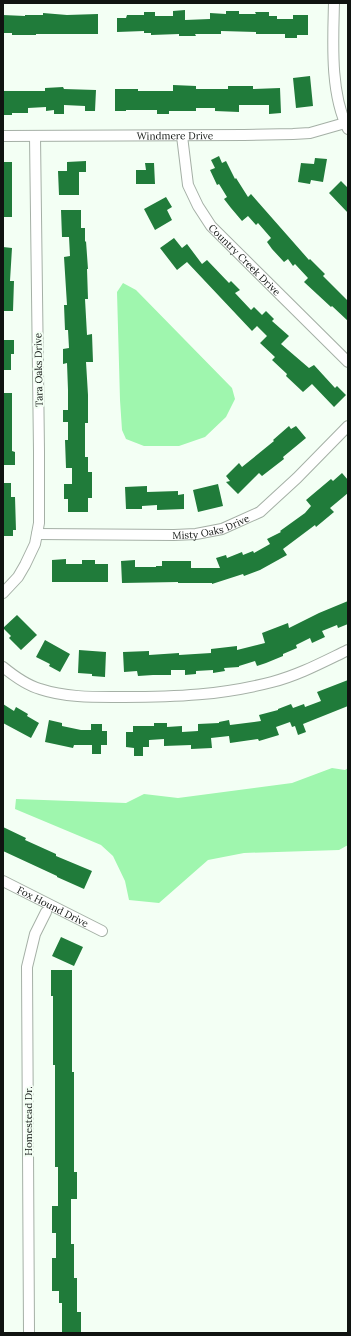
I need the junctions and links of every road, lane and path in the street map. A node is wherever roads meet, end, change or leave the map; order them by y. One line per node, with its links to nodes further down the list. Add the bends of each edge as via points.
1 (334, 3): 2 (street, via 334,78)
2 (346, 126): 5 (street, Windmere Drive, via 310,133)
3 (3, 136): 4 (street, Windmere Drive)
4 (35, 136): 5 (street, Windmere Drive); 8 (street, Tara Oaks Drive, via 39,488)
5 (182, 136): 6 (street, Country Creek Drive, via 188,185 211,226)
6 (348, 362)
7 (348, 426): 8 (street, Misty Oaks Drive, via 260,512 222,530 174,535)
8 (37, 534): 9 (street, Tara Oaks Drive, via 25,565)
9 (3, 593)
10 (348, 650): 11 (street, via 309,669 274,681 240,690 198,696 67,696 38,689)
11 (3, 668)
12 (3, 881): 14 (street, Fox Hound Drive)
13 (46, 912): 15 (street, Homestead Dr., via 35,934 27,967)
14 (102, 931)
15 (29, 1333)

